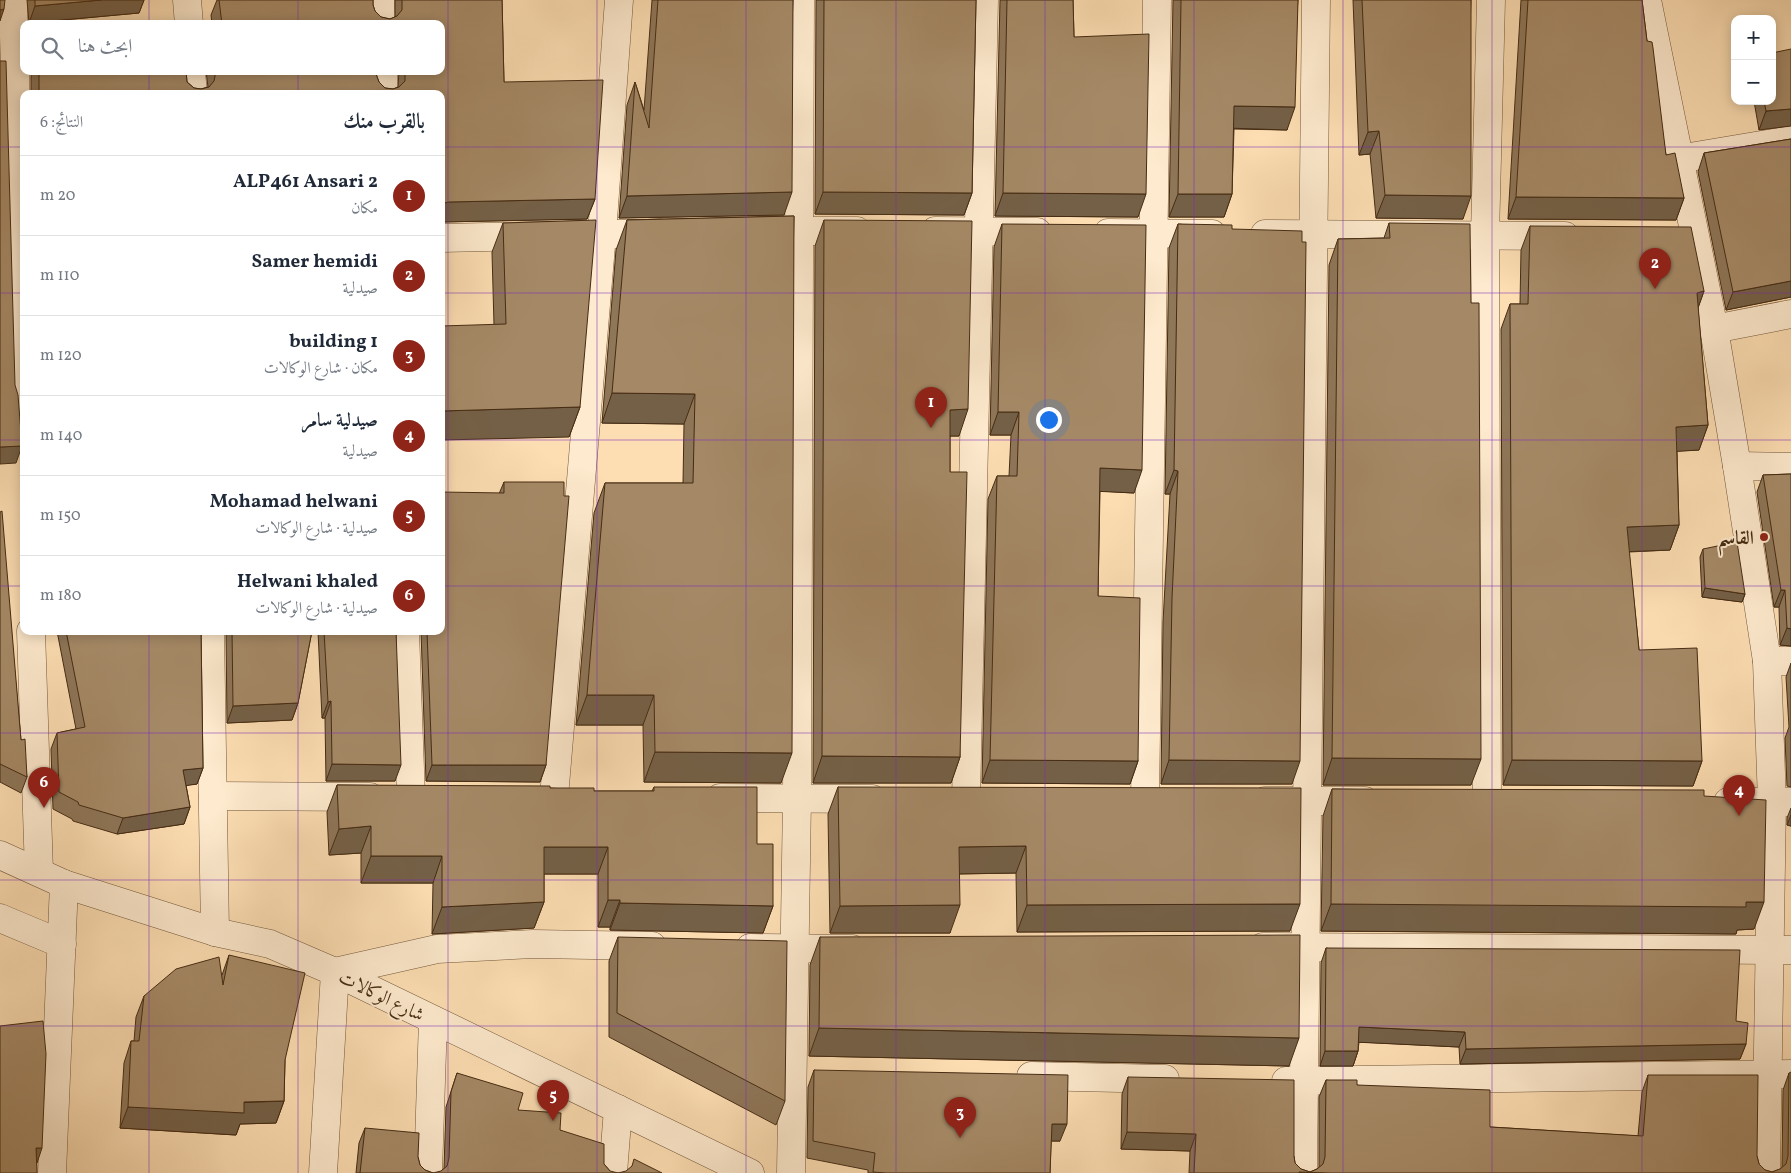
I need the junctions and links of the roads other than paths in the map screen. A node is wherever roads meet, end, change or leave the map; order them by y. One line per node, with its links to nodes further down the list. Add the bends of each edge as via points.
1 (13, 0): 31 (street)
2 (187, 0): 11 (street)
3 (380, 0): 12 (street)
4 (619, 0): 26 (street)
5 (800, 0): 19 (street)
6 (984, 0): 24 (street)
7 (1157, 0): 25 (street)
8 (1316, 0): 27 (street)
9 (1491, 0): 28 (street)
10 (1650, 0): 18 (street)
11 (189, 20)
12 (381, 20)
13 (192, 75): 15 (street)
14 (383, 75): 16 (street)
15 (193, 90)
16 (384, 90)
17 (1791, 140): 18 (street)
18 (1678, 159): 33 (street, via 1684,236)
19 (799, 230): 20 (street); 23 (street); 48 (street)
20 (879, 231)
21 (909, 231): 24 (street)
22 (681, 232): 26 (street)
23 (730, 232)
24 (979, 232): 25 (street); 51 (street)
25 (1153, 233): 27 (street); 54 (street)
26 (602, 234): 30 (street); 45 (street)
27 (1313, 235): 28 (street); 57 (street)
28 (1485, 236): 29 (street); 59 (street, via 1497,802)
29 (1594, 236)
30 (445, 238)
31 (14, 264): 34 (street)
32 (1791, 314): 33 (street)
33 (1714, 329): 35 (street)
34 (20, 347)
35 (1737, 466): 36 (street); 40 (street)
36 (1791, 467)
37 (31, 635): 63 (street)
38 (210, 635): 41 (street)
39 (405, 635): 42 (street)
40 (1779, 661): 61 (street)
41 (213, 796): 42 (street); 66 (street)
42 (411, 797): 43 (street)
43 (440, 797)
44 (525, 797): 45 (street)
45 (554, 797): 46 (street)
46 (583, 797)
47 (690, 798): 48 (street)
48 (797, 799): 49 (street); 72 (street)
49 (896, 799)
50 (936, 799): 51 (street)
51 (966, 800): 52 (street)
52 (996, 800)
53 (1115, 800): 54 (street)
54 (1145, 800): 55 (street)
55 (1174, 800)
56 (1241, 800): 57 (street)
57 (1307, 801): 58 (street); 70 (street)
58 (1393, 801)
59 (1459, 802)
60 (1703, 802): 61 (street)
61 (1781, 802): 74 (street)
62 (0, 855): 63 (street, شارع الوكالات)
63 (39, 872): 64 (street, شارع الوكالات)
64 (64, 884): 66 (street, شارع الوكالات); 67 (street)
65 (0, 918): 67 (street)
66 (215, 932): 75 (street, شارع الوكالات, via 270,944)
67 (62, 944): 83 (street)
68 (679, 947): 75 (street, via 533,944 437,948)
69 (1237, 947): 70 (street)
70 (1305, 947): 74 (street); 81 (street)
71 (727, 948): 72 (street)
72 (795, 949): 73 (street); 88 (street, via 804,1071)
73 (874, 949)
74 (1780, 950): 77 (street)
75 (335, 972): 76 (street, شارع الوكالات); 84 (street)
76 (433, 1020): 82 (street, شارع الوكالات); 85 (street)
77 (1779, 1074): 81 (street); 90 (street)
78 (1004, 1075): 79 (street)
79 (1194, 1079)
80 (1264, 1081): 81 (street)
81 (1304, 1082): 89 (street)
82 (618, 1109): 86 (street); 87 (street, شارع الوكالات)
83 (52, 1173)
84 (322, 1173)
85 (428, 1173)
86 (613, 1173)
87 (750, 1173)
88 (791, 1173)
89 (1303, 1173)
90 (1766, 1173)

